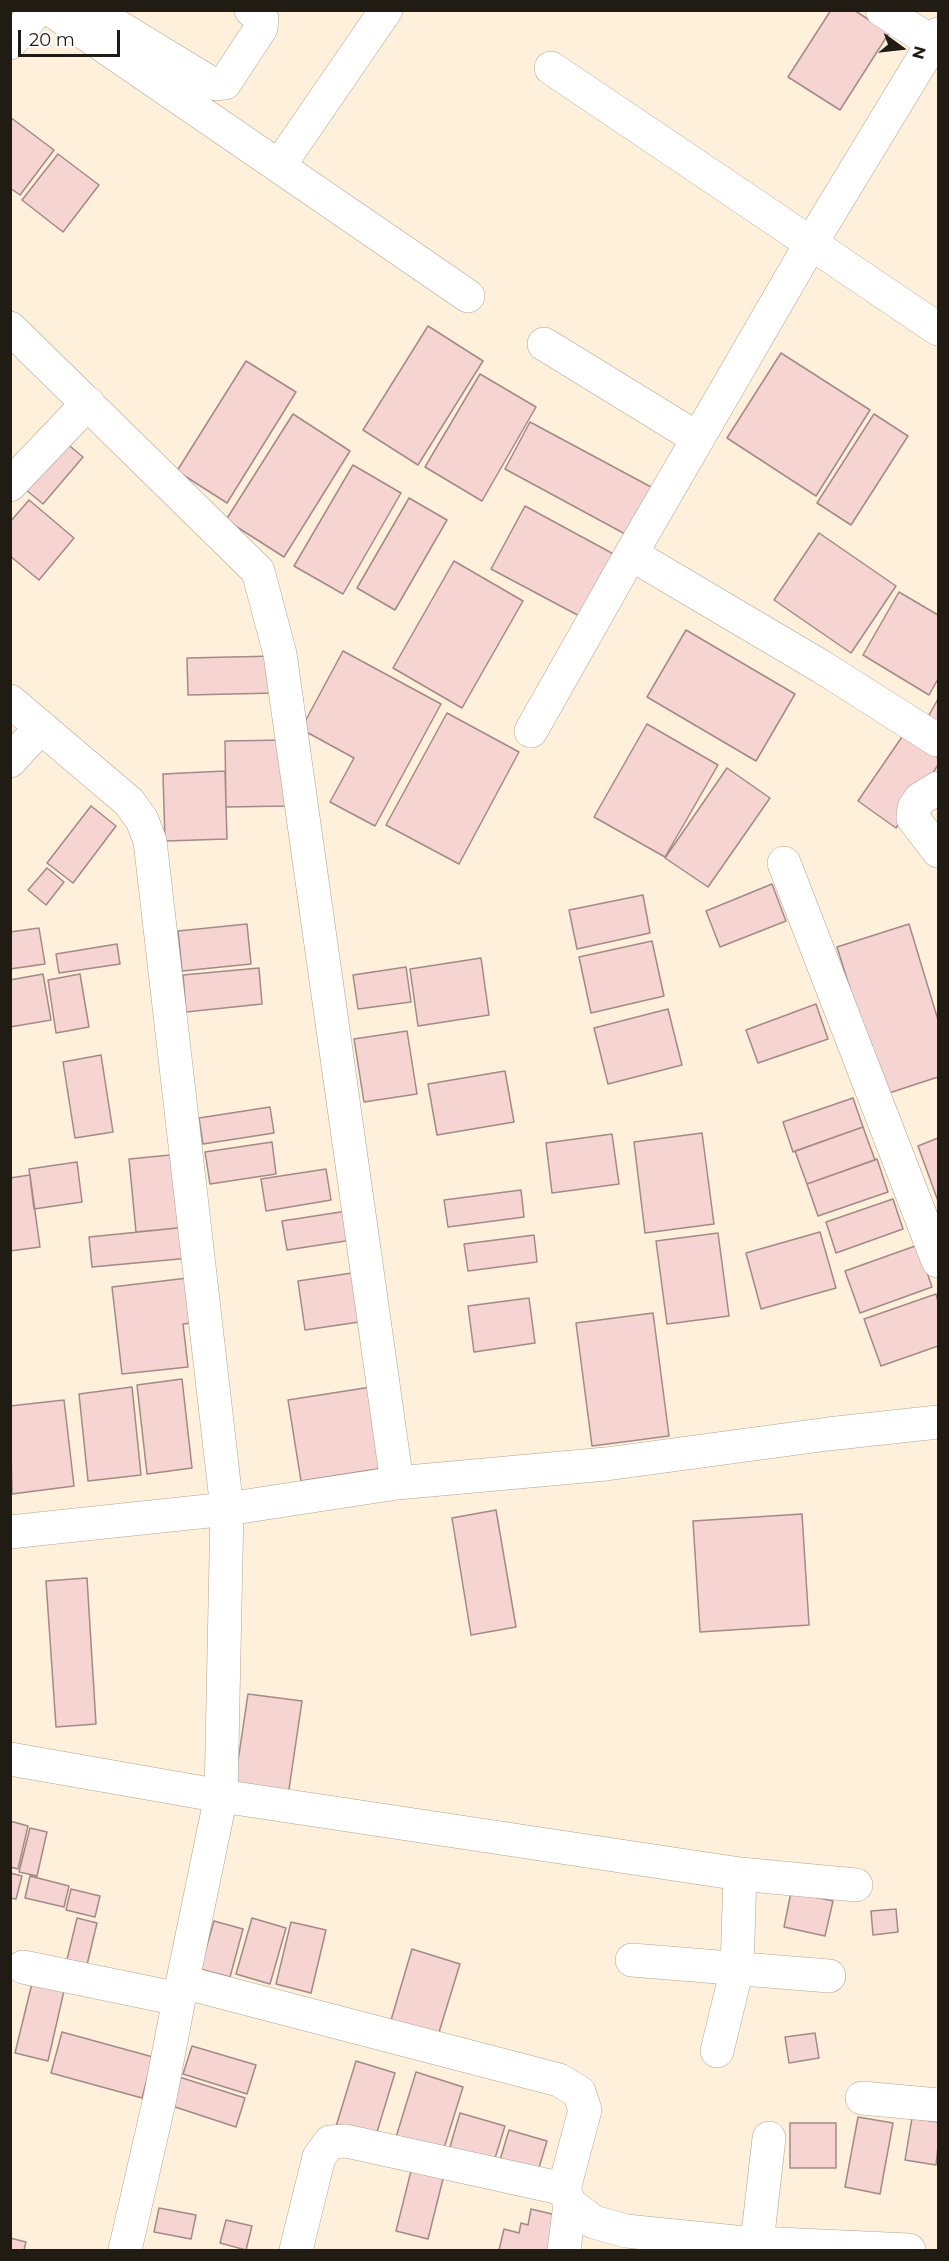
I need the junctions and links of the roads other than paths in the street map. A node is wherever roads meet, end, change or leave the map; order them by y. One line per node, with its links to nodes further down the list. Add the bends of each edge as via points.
1 (37, 10): 8 (street)
2 (51, 10): 10 (street)
3 (91, 10): 4 (street, via 217,84 225,83 261,28 262,19)
4 (251, 10)
5 (386, 10): 10 (street)
6 (882, 10): 7 (street)
7 (937, 41): 11 (street)
8 (10, 43)
9 (550, 68): 11 (street)
10 (279, 166): 12 (street)
11 (810, 245): 14 (street); 17 (street)
12 (468, 296)
13 (10, 328): 16 (street)
14 (939, 329)
15 (544, 344): 17 (street)
16 (88, 402): 18 (street); 30 (street, via 258,571 280,654)
17 (697, 438): 19 (street)
18 (10, 485)
19 (631, 554): 22 (street); 23 (street)
20 (10, 700): 21 (street)
21 (41, 727): 24 (street); 31 (street, via 129,802 150,841)
22 (531, 731)
23 (937, 740)
24 (10, 761)
25 (939, 788): 26 (street, via 920,799 913,818)
26 (939, 851)
27 (784, 863): 28 (street)
28 (939, 1261)
29 (939, 1422): 30 (street, via 606,1464)
30 (397, 1483): 31 (street)
31 (227, 1509): 32 (street); 34 (street)
32 (10, 1532)
33 (10, 1759): 34 (street)
34 (221, 1796): 35 (street); 41 (street)
35 (740, 1874): 36 (street); 39 (street)
36 (855, 1885)
37 (632, 1960): 39 (street)
38 (23, 1967): 41 (street)
39 (737, 1969): 40 (street); 42 (street)
40 (829, 1976)
41 (181, 1990): 46 (street, via 559,2080 579,2092 585,2110); 48 (street)
42 (717, 2051)
43 (862, 2097): 44 (street)
44 (939, 2105)
45 (769, 2138): 47 (street)
46 (567, 2197): 47 (street, via 594,2222 626,2231); 49 (street, via 346,2141 330,2142 319,2157); 50 (street)
47 (742, 2245): 51 (street)
48 (125, 2250)
49 (296, 2250)
50 (564, 2250)
51 (909, 2250)

